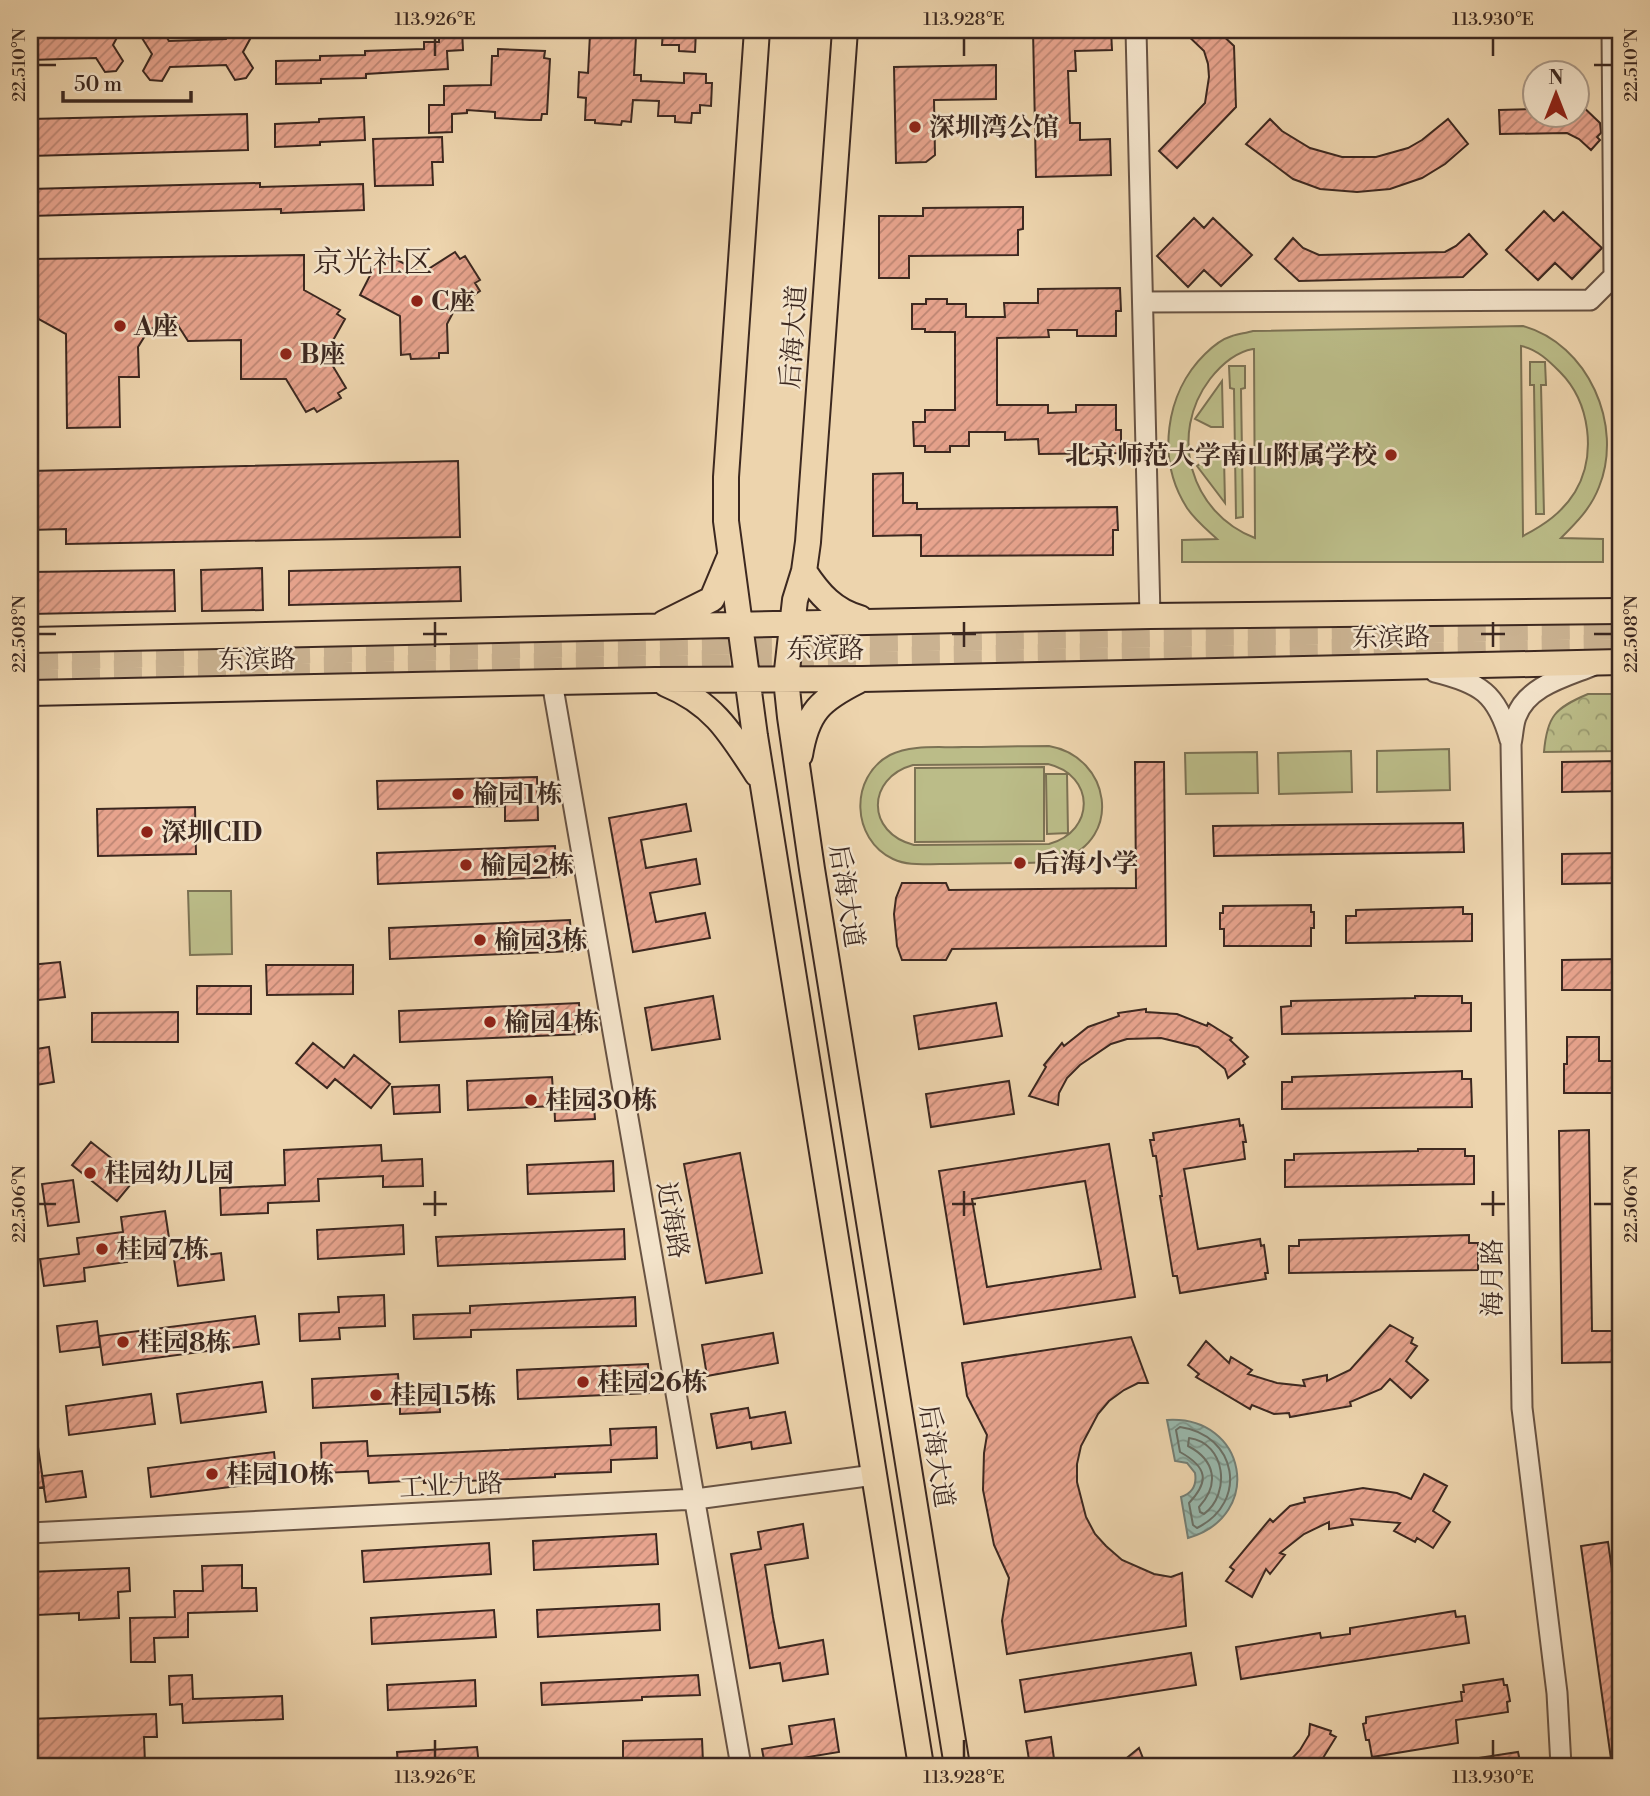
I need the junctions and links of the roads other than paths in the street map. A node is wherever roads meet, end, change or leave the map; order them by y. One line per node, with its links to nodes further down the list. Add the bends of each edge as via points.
1 (757, 30): 7 (main road, via 726,477)
2 (845, 30): 8 (main road, 后海大道)
3 (1136, 30): 6 (street)
4 (1612, 30): 5 (street)
5 (1617, 199): 6 (street, via 1614,276 1590,300)
6 (1143, 302): 10 (street)
7 (731, 555): 13 (main road); 14 (main road, via 712,598)
8 (804, 571): 11 (main road, via 829,603); 12 (main road, 后海大道)
9 (1620, 611): 10 (main road, 东滨路)
10 (1150, 616): 11 (main road, 东滨路)
11 (873, 622): 12 (main road, 东滨路)
12 (793, 623): 13 (main road, 东滨路); 18 (main road, 后海大道)
13 (740, 624): 14 (main road, 东滨路); 21 (main road)
14 (655, 627): 15 (main road, 东滨路)
15 (30, 640)
16 (1611, 662): 17 (main road, 东滨路); 24 (street, via 1549,683 1527,699 1516,718)
17 (1410, 666): 19 (main road, 东滨路); 24 (street, via 1466,679 1483,690 1504,718)
18 (786, 679): 19 (main road, 东滨路); 21 (main road, 东滨路); 25 (main road, 后海大道)
19 (862, 679): 25 (main road, via 831,695 815,710 804,731)
20 (655, 680): 21 (main road, 东滨路); 22 (main road, 东滨路); 26 (main road, via 689,693 714,714)
21 (747, 680): 26 (main road)
22 (552, 682): 23 (main road, 东滨路); 28 (street, 近海路)
23 (30, 693)
24 (1511, 744): 33 (street, 海月路, via 1522,1408 1557,1693)
25 (798, 769): 32 (main road, 后海大道)
26 (762, 783): 27 (main road)
27 (874, 1475): 28 (street, 工业九路); 31 (main road)
28 (696, 1499): 29 (street, 工业九路); 30 (street, 近海路)
29 (30, 1533)
30 (741, 1766)
31 (921, 1766)
32 (957, 1766)
33 (1561, 1766)

